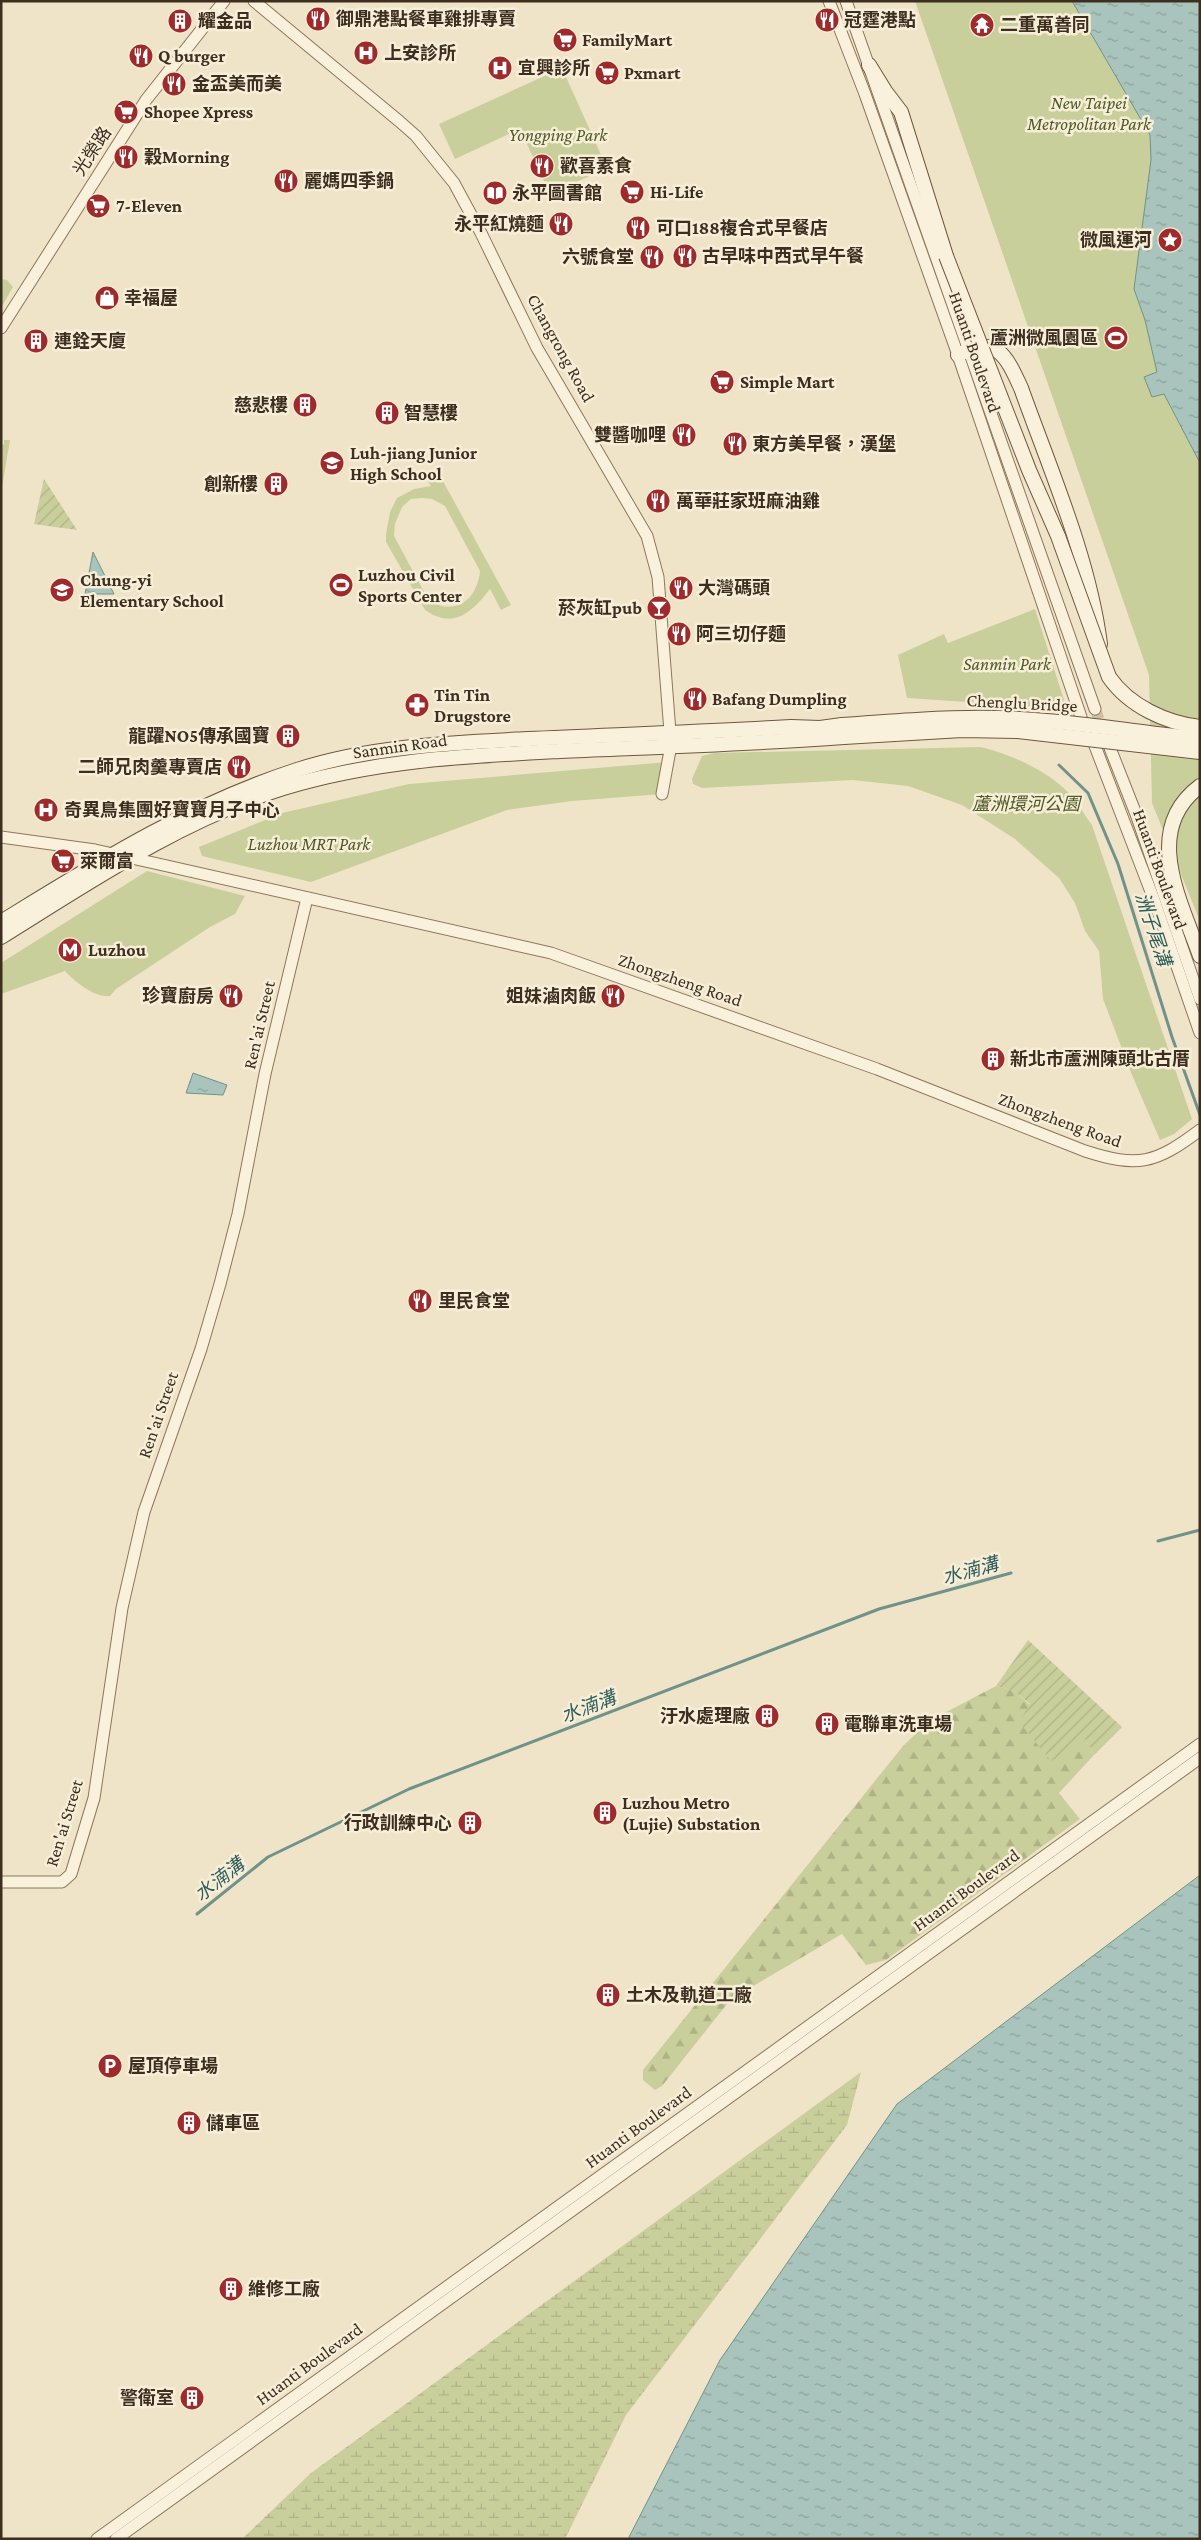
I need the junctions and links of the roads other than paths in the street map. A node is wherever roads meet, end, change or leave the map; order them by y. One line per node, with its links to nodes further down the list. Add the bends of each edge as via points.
1 (224, 1): 6 (street, 光榮路, via 146,100)
2 (254, 1): 13 (street, Changrong Road, via 416,136 454,183 537,348 647,536 658,577)
3 (829, 1): 7 (street, Huanti Boulevard)
4 (846, 1): 5 (street, Huanti Boulevard)
5 (869, 65): 7 (street, Huanti Boulevard); 8 (main road, bridge, via 901,112 946,256 1058,536)
6 (1, 328)
7 (963, 352): 8 (main road, bridge, via 982,345 998,350 1008,361 1021,388 1084,569 1096,612); 9 (street, Huanti Boulevard); 10 (street, Huanti Boulevard)
8 (1103, 664): 11 (main road, bridge, via 1115,686 1146,709 1166,720)
9 (1095, 709)
10 (1081, 717)
11 (1200, 727)
12 (843, 731): 13 (main road, Sanmin Road); 14 (main road, Chenglu Bridge, bridge, via 950,718 999,718); 17 (main road, Chenglu Bridge, bridge, via 1018,731)
13 (670, 739): 19 (street, Changrong Road); 21 (main road, Sanmin Road, via 433,745 350,757 298,769 211,801); 22 (main road, Sanmin Road, via 377,765 282,789 232,807)
14 (1200, 739)
15 (1095, 746): 28 (street, Huanti Boulevard, via 1153,897)
16 (1110, 748): 27 (street, Huanti Boulevard)
17 (1200, 752)
18 (1200, 786): 26 (main road, via 1178,806 1168,838 1174,881)
19 (662, 794)
20 (1, 837): 21 (street)
21 (113, 854): 22 (street, Zhongzheng Road); 24 (main road, Sanmin Road)
22 (128, 858): 23 (street, Zhongzheng Road); 25 (main road, Sanmin Road)
23 (307, 898): 29 (street, Zhongzheng Road, via 551,954 812,1045 1085,1152 1116,1161 1140,1162 1158,1157); 32 (street, Ren'ai Street, via 220,1284 144,1512 122,1608 94,1798 71,1874 62,1882)
24 (1, 922)
25 (1, 937)
26 (1200, 956)
27 (1200, 999)
28 (1200, 1033)
29 (1200, 1130)
30 (1200, 1744): 33 (street, Huanti Boulevard)
31 (1200, 1758): 33 (street, Huanti Boulevard)
32 (1, 1882)
33 (228, 2450): 34 (street, Huanti Boulevard)
34 (189, 2478): 35 (street, Huanti Boulevard); 36 (street, Huanti Boulevard)
35 (97, 2539)
36 (116, 2539)

